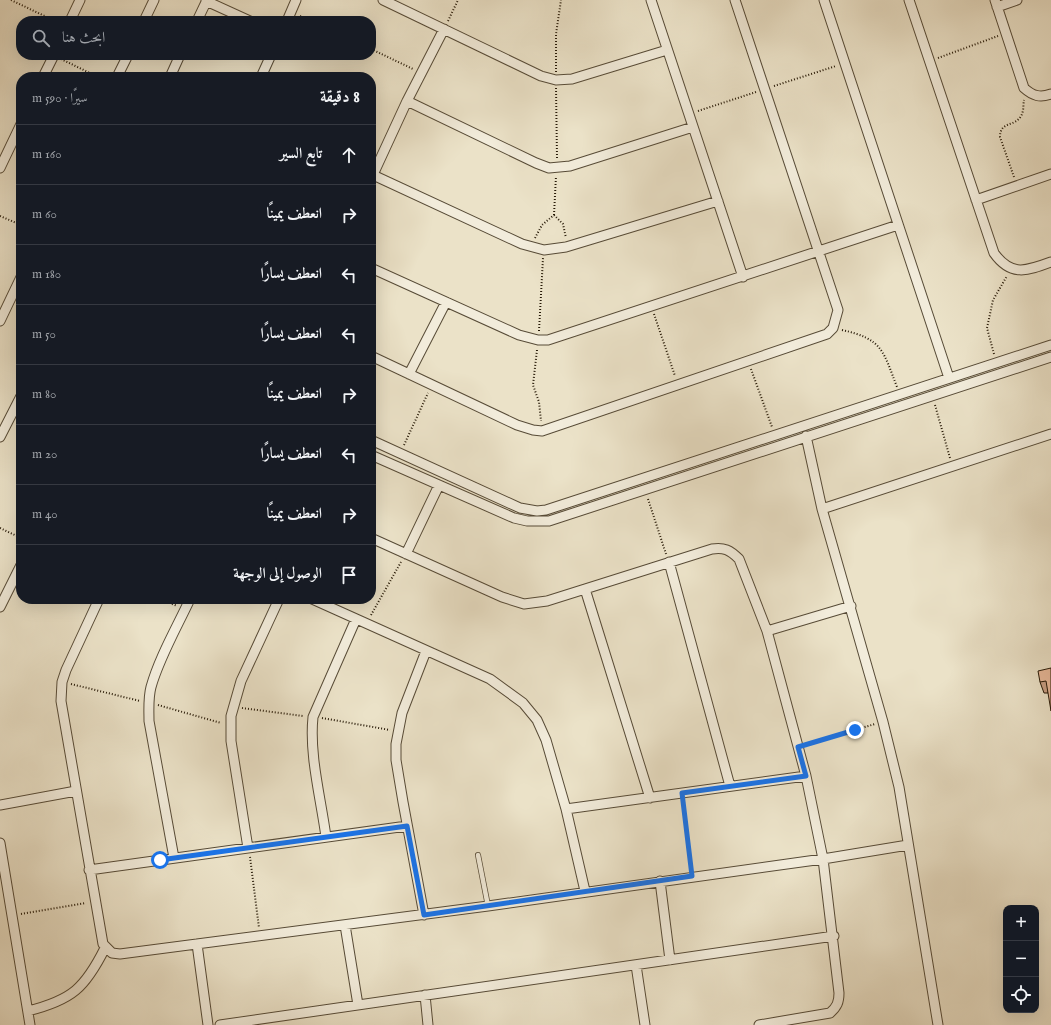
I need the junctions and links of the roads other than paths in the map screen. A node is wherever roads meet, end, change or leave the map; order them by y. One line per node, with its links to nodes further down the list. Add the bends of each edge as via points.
1 (80, 0): 12 (street)
2 (154, 0): 13 (street)
3 (207, 0): 14 (street); 15 (street)
4 (296, 0): 16 (street)
5 (384, 0): 17 (street)
6 (651, 0): 18 (street)
7 (735, 0): 38 (street)
8 (824, 0): 37 (street)
9 (909, 0): 35 (street)
10 (1017, 0): 11 (street)
11 (996, 3): 27 (street, via 1024,88 1039,97)
12 (72, 16)
13 (146, 16)
14 (199, 16)
15 (240, 16)
16 (289, 16)
17 (444, 29): 18 (street, via 541,76 556,80 572,79); 28 (street)
18 (667, 50): 29 (street)
19 (51, 60): 23 (street)
20 (126, 60): 24 (street)
21 (178, 60): 25 (street)
22 (269, 60): 26 (street)
23 (45, 72)
24 (120, 72)
25 (172, 72)
26 (263, 72)
27 (1051, 94)
28 (407, 101): 29 (street, via 536,163 557,168); 32 (street)
29 (693, 127): 36 (street)
30 (16, 134): 31 (street)
31 (0, 168)
32 (376, 168)
33 (1051, 174): 35 (street)
34 (376, 179): 36 (street, via 533,248 555,250)
35 (976, 200): 39 (street, via 994,253 1001,263 1011,269 1023,270)
36 (718, 201): 41 (street)
37 (898, 225): 38 (street); 51 (street)
38 (818, 252): 41 (street); 50 (street, via 838,310 833,328 827,334 542,431 520,426)
39 (1051, 262)
40 (376, 270): 43 (street)
41 (743, 277): 43 (street, via 558,338 538,340 519,335)
42 (16, 292): 44 (street)
43 (446, 302): 50 (street)
44 (0, 321)
45 (1051, 345): 48 (street)
46 (1051, 357): 49 (street)
47 (376, 358): 50 (street)
48 (1007, 359): 49 (street); 51 (street)
49 (1011, 370): 54 (street)
50 (409, 374)
51 (949, 378): 56 (street, via 556,508 536,511 520,508)
52 (16, 406): 55 (street)
53 (1051, 434): 59 (street)
54 (806, 436): 58 (street, via 559,518 540,522 514,518); 59 (street)
55 (0, 437)
56 (376, 444)
57 (376, 457): 58 (street)
58 (439, 485): 61 (street)
59 (822, 509): 69 (street)
60 (376, 540): 61 (street)
61 (406, 554): 64 (street, via 502,597 524,604 535,604)
62 (669, 562): 64 (street); 72 (street, via 712,548 732,552 739,559); 75 (street)
63 (16, 575): 70 (street)
64 (585, 589): 77 (street)
65 (97, 604): 76 (street, via 66,670 60,692)
66 (188, 604): 86 (street, via 156,673 149,703 149,722)
67 (277, 604): 84 (street, via 241,681 231,716 231,741)
68 (323, 604): 71 (street)
69 (851, 606): 72 (street); 83 (street, via 899,787)
70 (0, 607)
71 (356, 619): 73 (street); 81 (street, via 313,717 311,732)
72 (767, 630): 74 (street)
73 (426, 651): 79 (street, via 490,680 523,703 537,720 546,740); 80 (street, via 402,713 396,744 396,760)
74 (806, 776): 75 (street); 87 (street)
75 (730, 786): 77 (street)
76 (76, 791): 78 (street); 88 (street)
77 (650, 798): 79 (street)
78 (0, 805)
79 (566, 809): 90 (street)
80 (407, 826): 81 (street); 92 (street)
81 (326, 837): 84 (street)
82 (0, 843): 101 (street)
83 (908, 845): 87 (street); 109 (street)
84 (248, 848): 86 (street)
85 (478, 855): 91 (lane)
86 (174, 858): 88 (street)
87 (823, 859): 89 (street); 94 (street)
88 (89, 870): 96 (street)
89 (660, 881): 90 (street); 97 (street)
90 (585, 891): 91 (street)
91 (488, 906): 92 (street)
92 (424, 915): 93 (street)
93 (345, 925): 95 (street); 100 (street)
94 (834, 936): 97 (street); 108 (street, via 840,993 836,1008 823,1016)
95 (197, 944): 96 (street, via 120,954 112,953); 104 (street)
96 (105, 948): 101 (street, via 94,972 76,991 54,1005)
97 (670, 960): 98 (street)
98 (636, 965): 99 (street); 107 (street)
99 (425, 995): 100 (street); 106 (street)
100 (358, 1005): 102 (street)
101 (28, 1011): 103 (street)
102 (280, 1021): 105 (street)
103 (30, 1025)
104 (208, 1025)
105 (220, 1025)
106 (428, 1025)
107 (645, 1025)
108 (759, 1025)
109 (938, 1025)

